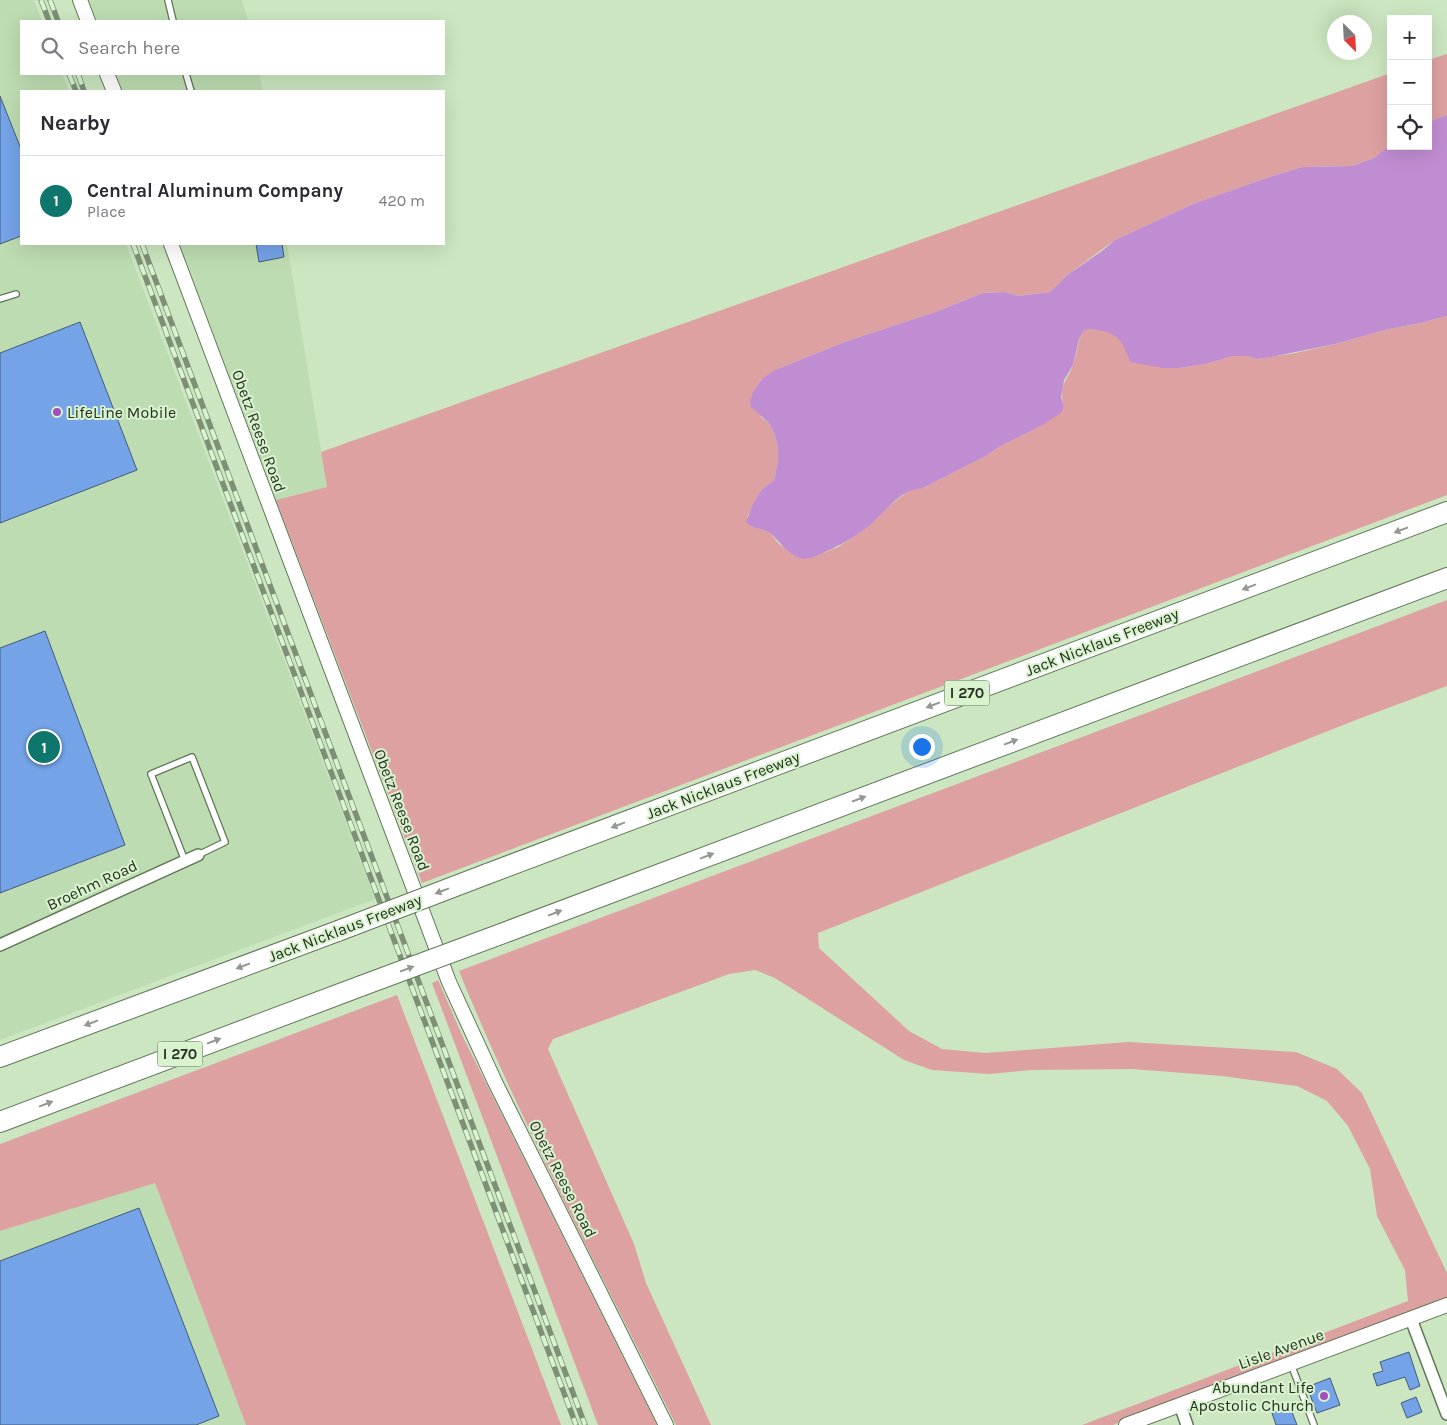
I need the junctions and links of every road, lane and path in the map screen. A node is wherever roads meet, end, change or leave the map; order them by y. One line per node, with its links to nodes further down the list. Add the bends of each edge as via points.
1 (80, 0): 3 (street)
2 (168, 0): 4 (lane)
3 (88, 20)
4 (173, 20)
5 (108, 75): 7 (street)
6 (186, 75): 8 (lane)
7 (114, 90)
8 (191, 90)
9 (171, 245): 24 (street, Obetz Reese Road, via 449,982 495,1082)
10 (16, 294): 11 (lane)
11 (0, 300)
12 (1447, 512): 17 (highway, Jack Nicklaus Freeway / I 270, one-way to 17, bridge)
13 (1447, 578): 18 (highway, I 270, one-way to 13, bridge)
14 (198, 855): 15 (street, Broehm Road); 15 (lane, via 225,842 192,757 150,774)
15 (185, 861): 16 (street, Broehm Road)
16 (0, 946)
17 (0, 1057)
18 (0, 1122)
19 (1447, 1305): 20 (street, Lisle Avenue)
20 (1411, 1319): 21 (street, Lisle Avenue); 23 (street)
21 (1290, 1364): 22 (street, Lisle Avenue); 27 (lane)
22 (1180, 1405): 25 (street, Lisle Avenue); 26 (street)
23 (1447, 1414)
24 (666, 1425)
25 (1126, 1425)
26 (1187, 1425)
27 (1314, 1425)

